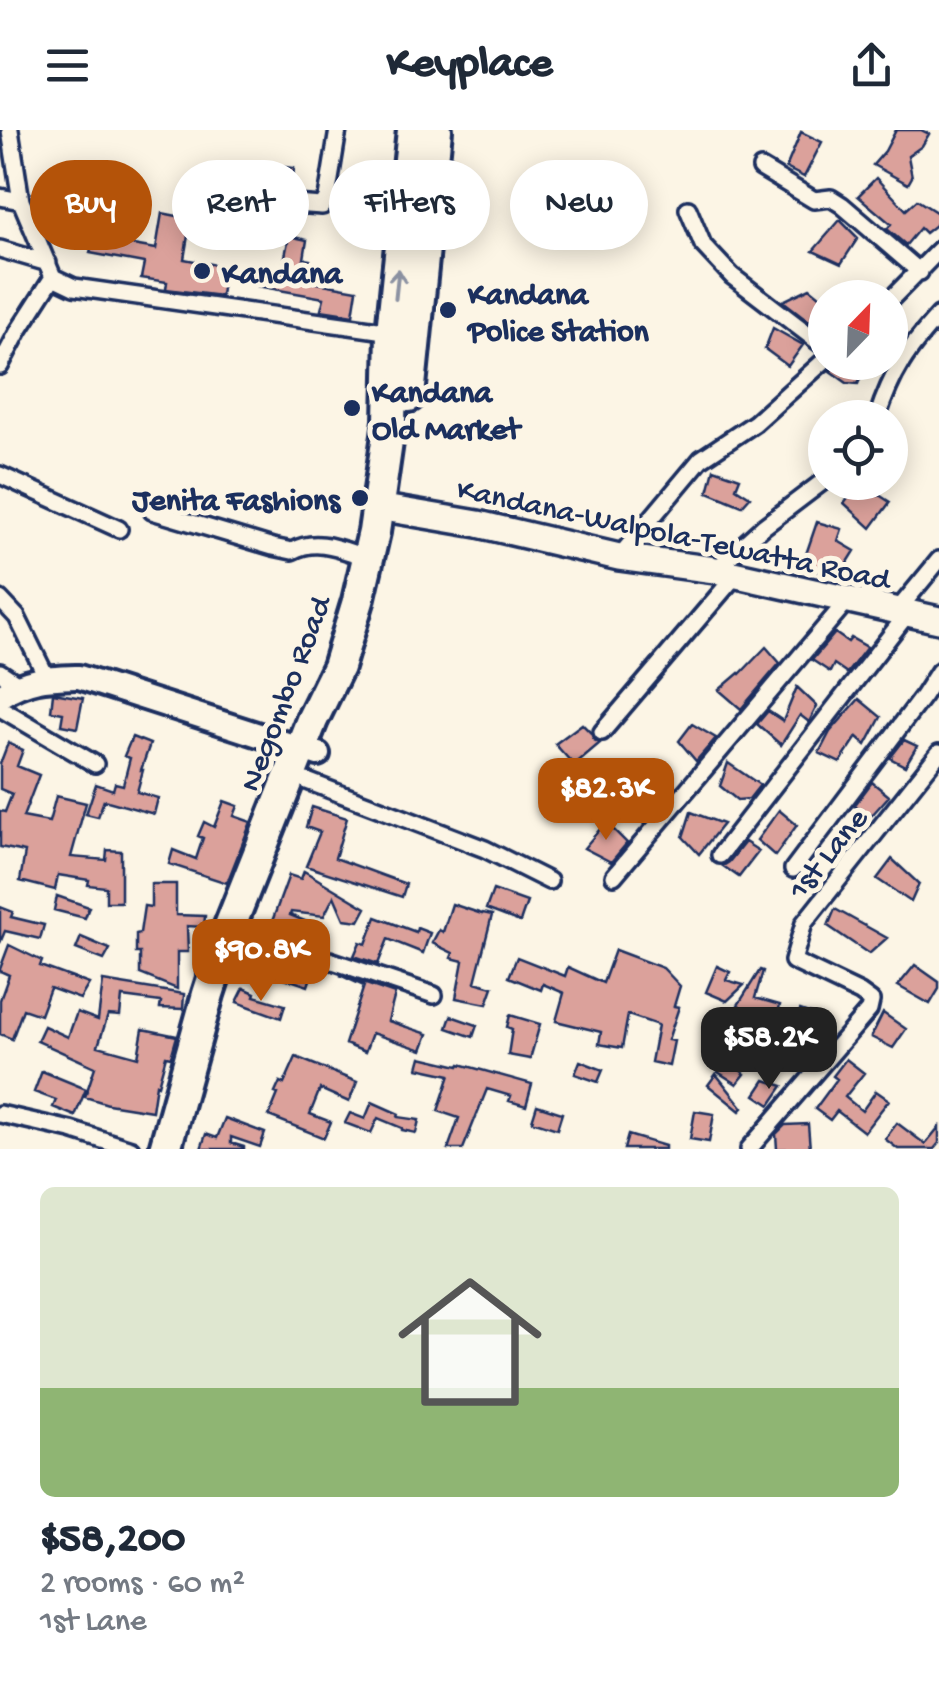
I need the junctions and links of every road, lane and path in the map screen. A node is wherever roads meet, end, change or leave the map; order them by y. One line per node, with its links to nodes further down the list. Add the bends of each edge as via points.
1 (10, 130): 7 (street)
2 (338, 130): 8 (street, via 327,198 322,206)
3 (413, 130): 18 (highway, Negombo Road, one-way to 3)
4 (436, 130): 25 (highway, Negombo Road, via 406,422)
5 (761, 168): 13 (street, via 814,200 842,205)
6 (0, 197): 7 (street)
7 (21, 201): 12 (street)
8 (309, 205)
9 (688, 209): 19 (street, via 703,245 732,276)
10 (0, 249): 12 (street)
11 (939, 250): 13 (street)
12 (51, 270): 17 (street); 18 (street, via 74,287)
13 (920, 272): 14 (street)
14 (908, 283)
15 (939, 315): 22 (street, via 908,350)
16 (0, 324): 17 (street)
17 (19, 330): 20 (street)
18 (392, 332): 25 (highway, Negombo Road)
19 (808, 334)
20 (0, 366)
21 (808, 375): 28 (street, via 701,459)
22 (883, 400)
23 (0, 474): 27 (street)
24 (808, 493): 31 (street, via 763,527)
25 (386, 509): 28 (main road, Kandana-Walpola-Tewatta Road); 29 (highway, Negombo Road); 42 (highway, Negombo Road, via 385,564 364,641)
26 (152, 511): 29 (street, via 273,548 323,544)
27 (119, 529)
28 (619, 557): 31 (main road, Kandana-Walpola-Tewatta Road)
29 (368, 558): 42 (highway, Negombo Road)
30 (939, 560): 34 (street)
31 (725, 572): 33 (main road, Kandana-Walpola-Tewatta Road); 40 (street)
32 (0, 599): 37 (street, via 18,616)
33 (847, 600): 34 (main road, Kandana-Walpola-Tewatta Road); 46 (street)
34 (902, 612): 35 (main road, Kandana-Walpola-Tewatta Road); 44 (street)
35 (939, 620)
36 (939, 671): 45 (street)
37 (47, 678): 38 (street); 42 (street, via 106,684)
38 (6, 684)
39 (0, 708): 43 (street)
40 (602, 732)
41 (939, 753): 54 (street, 1st Lane, via 804,923 793,961 860,993 871,1001 869,1010)
42 (309, 761): 47 (street); 48 (highway, Negombo Road); 52 (highway, Negombo Road, via 230,926)
43 (94, 764)
44 (720, 855)
45 (793, 869)
46 (614, 876)
47 (549, 880)
48 (246, 932): 49 (street); 53 (highway, Negombo Road)
49 (434, 995)
50 (0, 1114): 51 (street)
51 (131, 1149)
52 (165, 1149)
53 (184, 1149)
54 (749, 1149)

